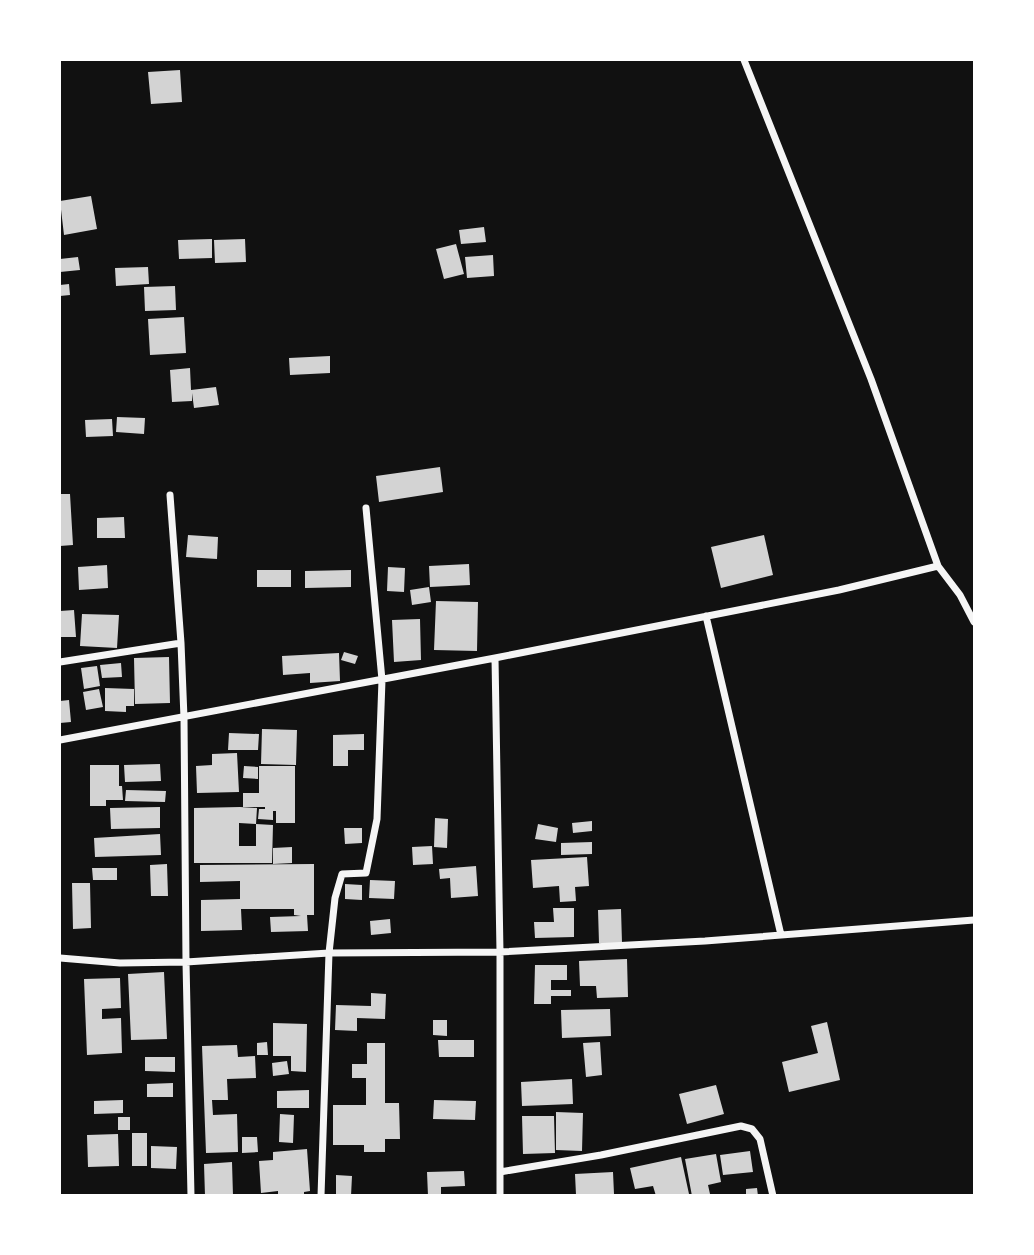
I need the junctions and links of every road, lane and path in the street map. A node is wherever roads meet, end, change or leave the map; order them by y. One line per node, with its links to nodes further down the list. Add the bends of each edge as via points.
1 (744, 60): 4 (street, via 871,379)
2 (170, 495): 7 (street)
3 (366, 508): 10 (street)
4 (938, 566): 5 (street); 6 (street)
5 (706, 616): 8 (street); 14 (street)
6 (975, 622)
7 (181, 643): 9 (street); 11 (street)
8 (495, 659): 10 (street); 15 (street)
9 (60, 662)
10 (382, 680): 11 (street); 16 (street, via 377,819 366,873 340,877)
11 (184, 718): 12 (street); 18 (street)
12 (60, 740)
13 (975, 920): 14 (street)
14 (781, 935): 15 (street)
15 (500, 952): 16 (street); 19 (street)
16 (329, 953): 18 (street); 21 (street)
17 (60, 958): 18 (street)
18 (186, 962): 20 (street)
19 (500, 1172): 22 (street); 23 (street, via 741,1126 752,1129 760,1139)
20 (191, 1195)
21 (321, 1195)
22 (500, 1195)
23 (773, 1195)

